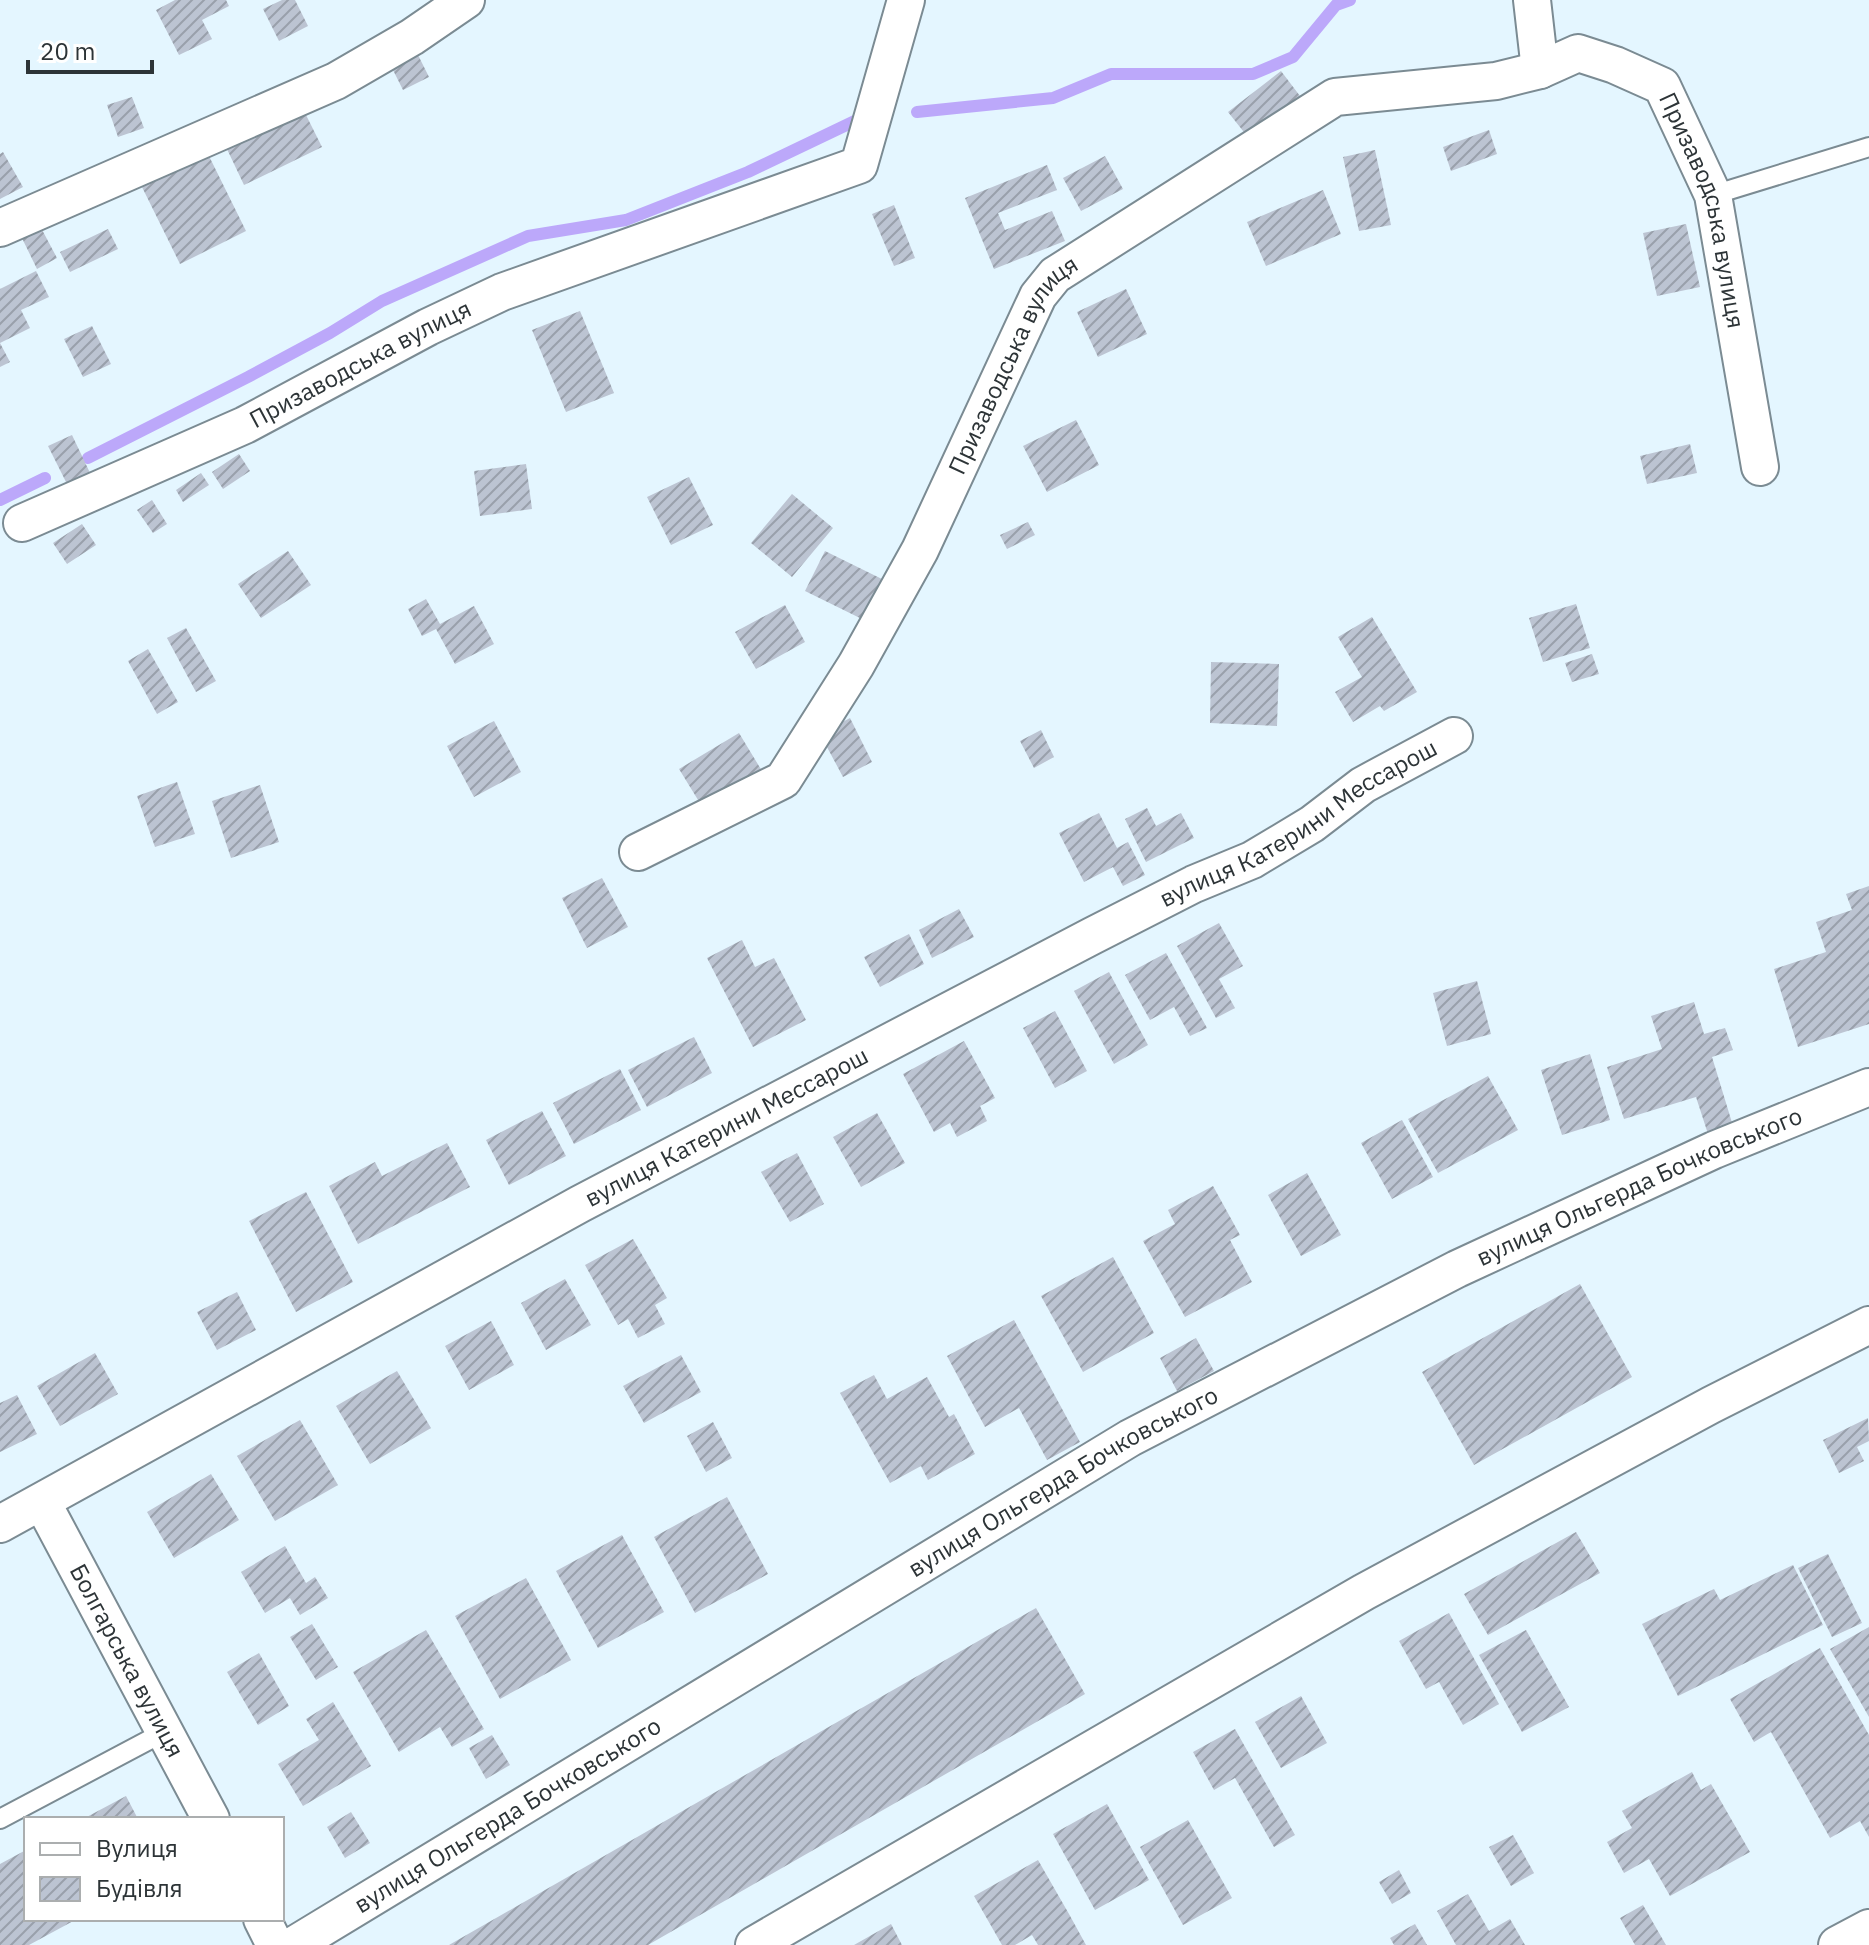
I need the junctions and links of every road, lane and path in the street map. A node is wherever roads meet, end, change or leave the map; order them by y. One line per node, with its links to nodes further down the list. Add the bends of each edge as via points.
1 (466, 0): 7 (street, via 336,81)
2 (906, 0): 9 (street, Призаводська вулиця, via 859,165 502,292 245,425)
3 (1532, 3): 4 (street)
4 (1540, 70): 6 (street, Призаводська вулиця, via 1578,53 1662,86); 11 (street, Призаводська вулиця, via 1496,81 1335,97 1055,275 1038,296 920,550 783,780)
5 (1869, 147): 6 (lane)
6 (1713, 195): 8 (street, Призаводська вулиця)
7 (0, 228)
8 (1760, 467)
9 (22, 523)
10 (1454, 736): 14 (street, вулиця Катерини Мессарош, via 1363,785 1252,860 1092,936 580,1204)
11 (638, 852)
12 (1869, 1087): 22 (street, вулиця Ольгерда Бочковського, via 1714,1150 1472,1262 1130,1438)
13 (1869, 1325): 23 (street, via 1364,1592)
14 (42, 1502): 15 (street, вулиця Катерини Мессарош); 16 (street, Болгарська вулиця)
15 (0, 1524)
16 (166, 1731): 17 (street, Болгарська вулиця); 18 (lane)
17 (210, 1817)
18 (0, 1819)
19 (263, 1921): 21 (street)
20 (1869, 1928): 24 (street)
21 (275, 1945)
22 (294, 1945)
23 (754, 1945)
24 (1837, 1945)

